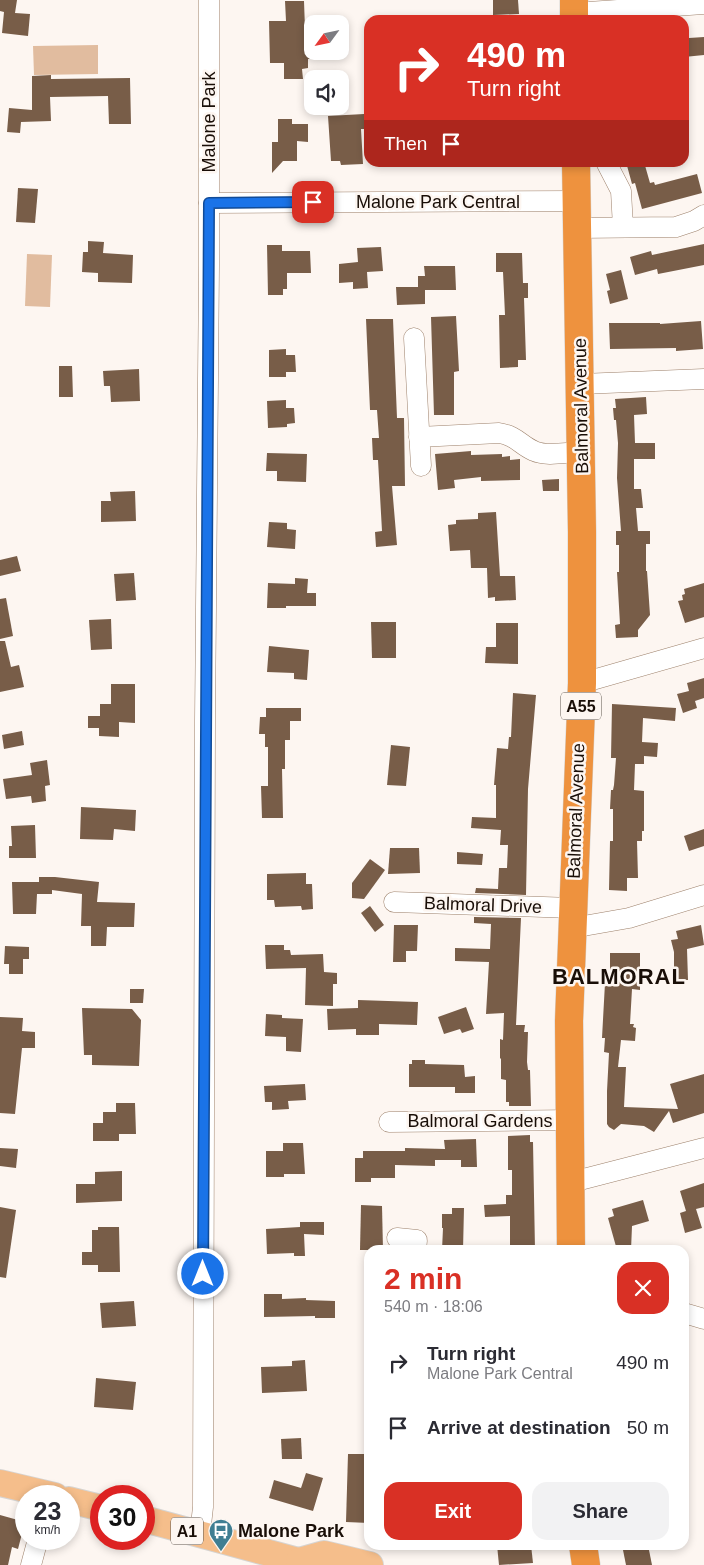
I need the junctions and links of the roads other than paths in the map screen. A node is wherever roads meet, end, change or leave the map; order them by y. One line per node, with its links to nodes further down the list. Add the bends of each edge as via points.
1 (209, 0): 7 (street, Malone Park)
2 (704, 4): 3 (street)
3 (574, 11)
4 (576, 167): 6 (highway, Balmoral Avenue / A55)
5 (609, 167): 9 (street, via 621,191)
6 (577, 201): 7 (street, Malone Park Central); 10 (highway, Balmoral Avenue / A55)
7 (209, 203): 34 (street, Malone Park, via 203,1507)
8 (704, 216): 9 (street, via 676,227)
9 (623, 227): 10 (street)
10 (578, 228): 13 (highway, Balmoral Avenue / A55)
11 (414, 338): 14 (street)
12 (704, 379): 13 (street)
13 (581, 384): 15 (highway, Balmoral Avenue / A55)
14 (419, 437): 15 (street, via 499,432 545,454); 16 (street)
15 (581, 452): 18 (highway, Balmoral Avenue / A55)
16 (420, 466)
17 (704, 648): 18 (street)
18 (582, 683): 21 (highway, Balmoral Avenue / A55)
19 (704, 895): 21 (street, Balmoral Drive, via 629,918)
20 (394, 902): 21 (street, Balmoral Drive)
21 (572, 918): 22 (highway, Balmoral Avenue / A55)
22 (571, 1120): 23 (street, Balmoral Gardens); 25 (highway, Balmoral Avenue / A55)
23 (389, 1122)
24 (704, 1148): 25 (street)
25 (572, 1182): 28 (highway, Balmoral Avenue / A55)
26 (397, 1238): 27 (street, via 417,1240)
27 (416, 1245)
28 (571, 1245)
29 (689, 1314): 30 (street)
30 (704, 1318)
31 (0, 1483): 32 (main road)
32 (15, 1487)
33 (155, 1522): 34 (main road, A1)
34 (200, 1534): 37 (main road, A1)
35 (35, 1550): 38 (street)
36 (584, 1550): 40 (highway)
37 (306, 1563): 39 (main road, A1, via 324,1554)
38 (31, 1565)
39 (370, 1565)
40 (586, 1565)

